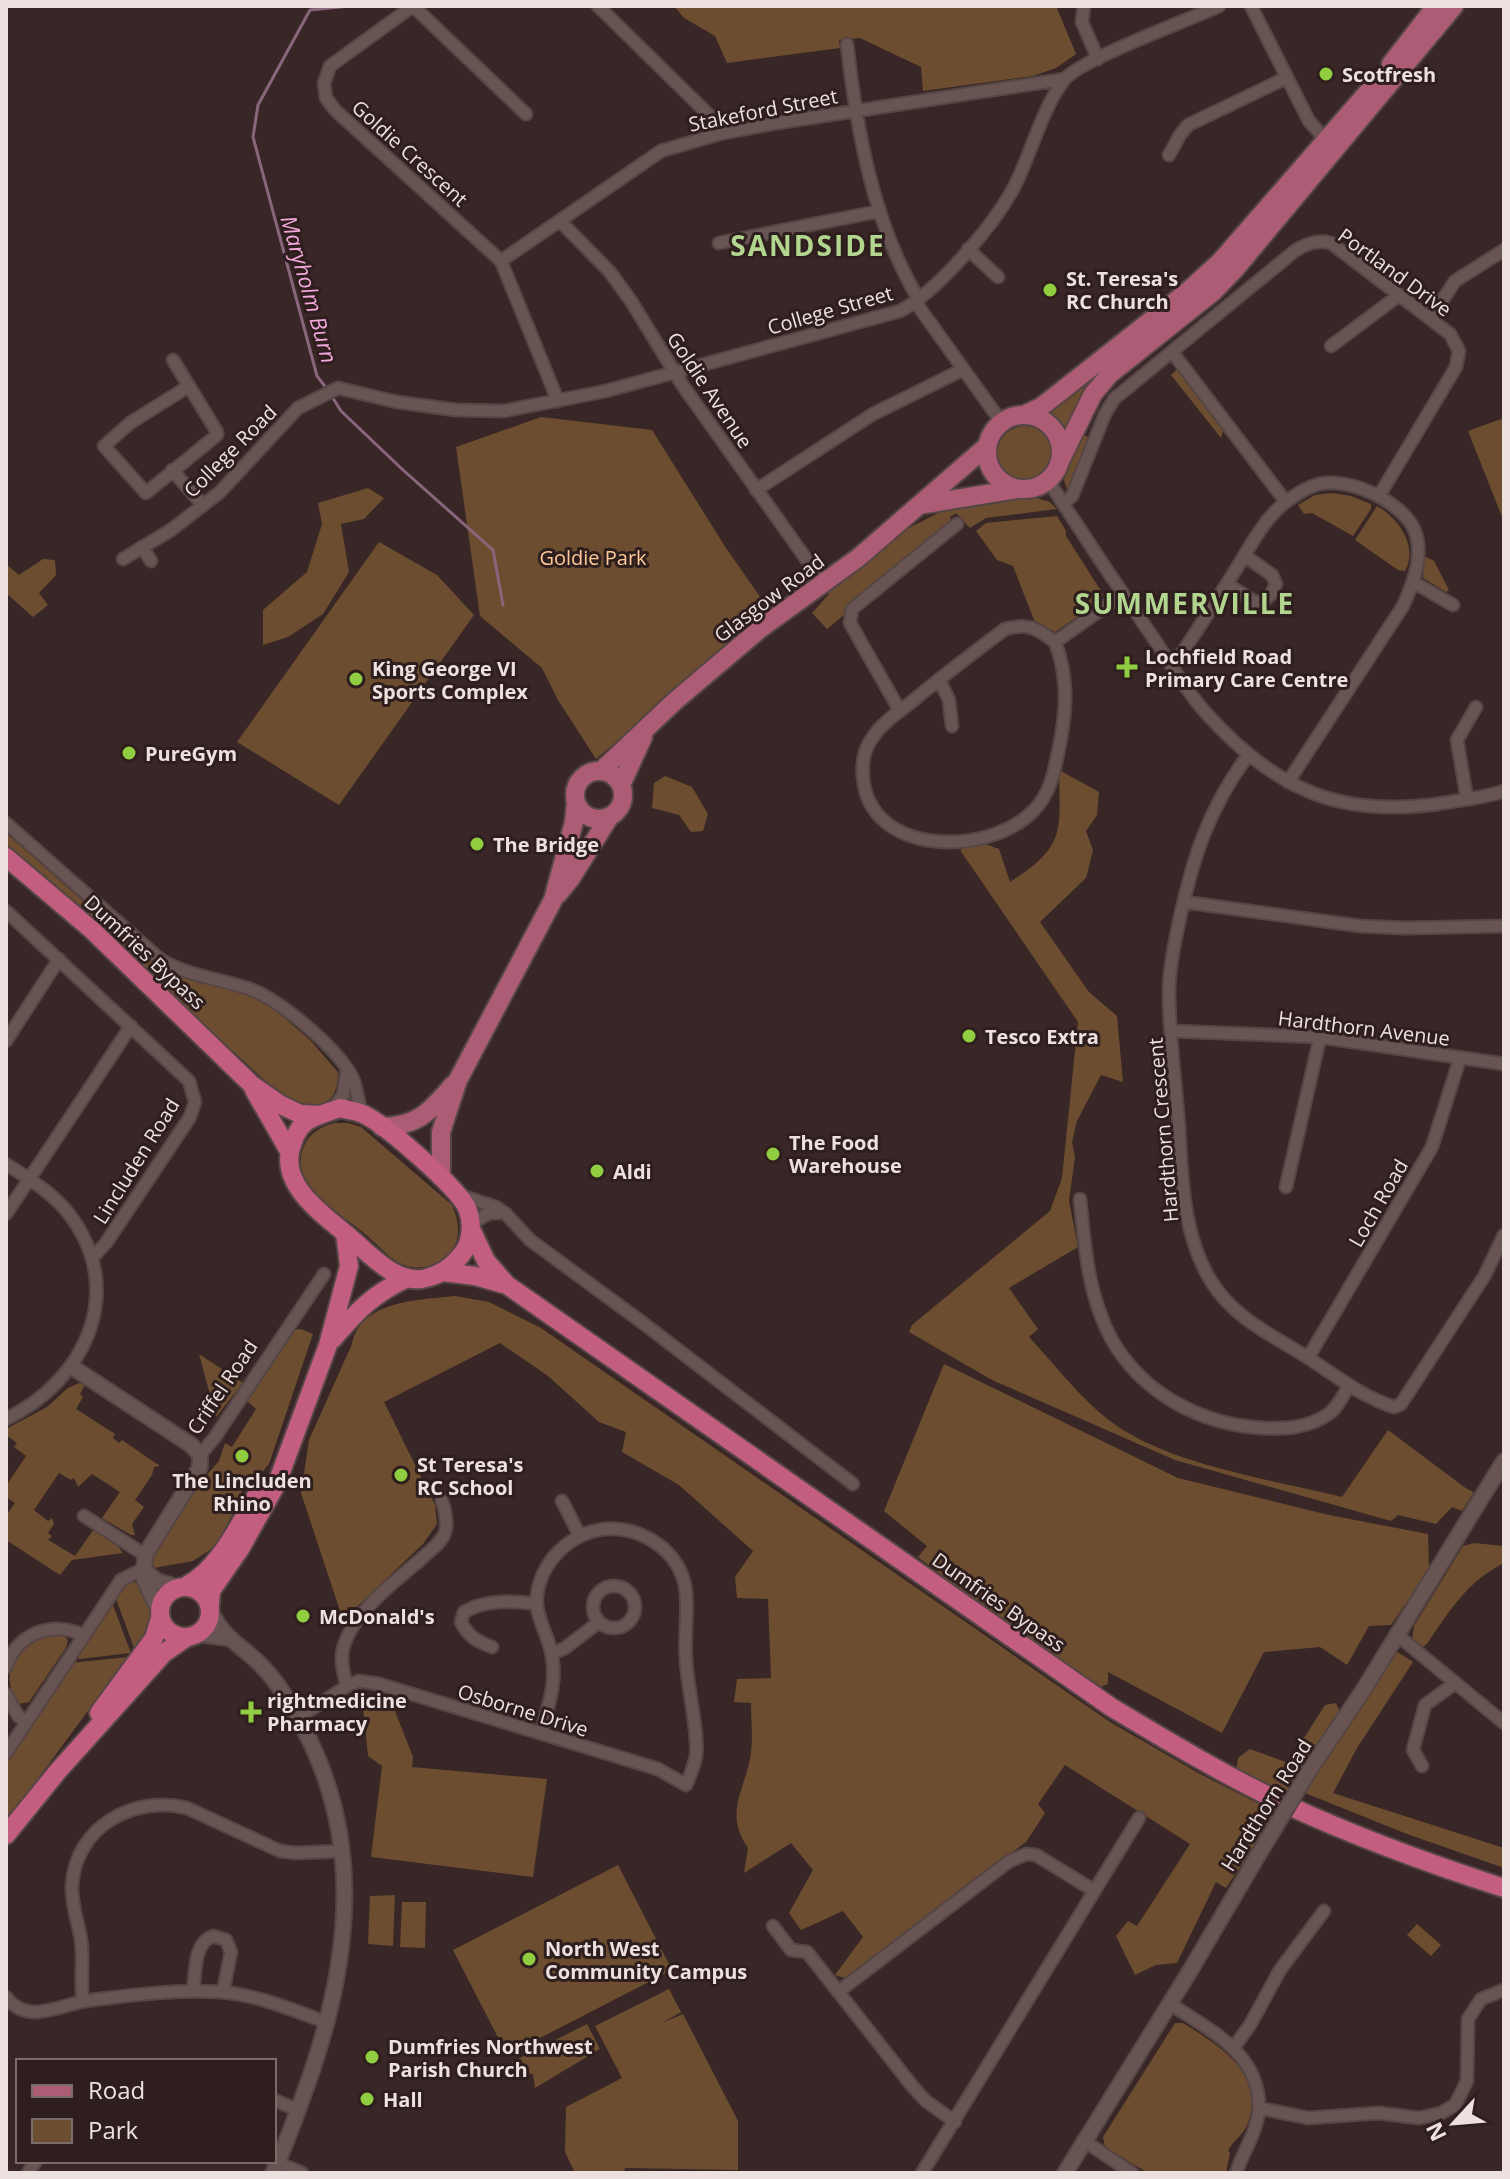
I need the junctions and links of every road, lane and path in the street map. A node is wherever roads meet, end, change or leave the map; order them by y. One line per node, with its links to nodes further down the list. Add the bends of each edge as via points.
1 (413, 6): 13 (street); 22 (street, Goldie Crescent, via 330,66 326,98)
2 (598, 6): 14 (street, via 708,114)
3 (1084, 6): 9 (street, via 1082,22)
4 (1219, 6): 9 (street)
5 (1251, 6): 10 (street)
6 (1436, 6): 15 (main road)
7 (1454, 6): 15 (main road)
8 (847, 44): 12 (street)
9 (1098, 59): 11 (street)
10 (1286, 78): 15 (street, via 1309,121); 16 (street, via 1188,125)
11 (1065, 79): 12 (street, Stakeford Street); 20 (street, College Street, via 1011,192)
12 (854, 111): 14 (street, Stakeford Street); 17 (street)
13 (526, 114)
14 (719, 134): 18 (street, Stakeford Street, via 661,151)
15 (1331, 146): 34 (main road, via 1220,262 1041,407); 37 (main road, via 1261,241 1213,292 1110,374 1093,394)
16 (1169, 155)
17 (880, 211): 19 (street); 25 (street)
18 (560, 221): 22 (street, Stakeford Street); 31 (street, Goldie Avenue, via 617,282)
19 (719, 243)
20 (968, 249): 23 (street); 25 (street, College Street)
21 (1504, 250): 26 (street, via 1455,281)
22 (501, 261): 33 (street)
23 (998, 277)
24 (1398, 296): 26 (street, Portland Drive); 27 (street); 28 (street, Portland Drive, via 1331,243 1306,244)
25 (918, 302): 30 (street); 31 (street, College Street)
26 (1431, 318): 42 (street, Portland Drive, via 1456,342 1456,367)
27 (1331, 346)
28 (1173, 353): 43 (street); 44 (street, Portland Drive, via 1114,399 1072,496)
29 (173, 360): 32 (street)
30 (962, 370): 35 (street); 41 (street, via 873,414)
31 (675, 371): 33 (street, College Street); 41 (street, Goldie Avenue)
32 (189, 386): 38 (street, via 217,435); 38 (street, via 104,446 146,493)
33 (558, 401): 45 (street, College Road, via 504,411 456,410 338,388 298,408)
34 (1024, 415): 35 (main road); 37 (main road, via 1054,431)
35 (1002, 423): 36 (main road)
36 (987, 446): 40 (main road, via 999,480); 46 (main road, Glasgow Road)
37 (1059, 463): 39 (main road)
38 (172, 470): 45 (street)
39 (1048, 480): 40 (main road); 44 (street)
40 (1021, 489): 46 (main road, Glasgow Road)
41 (756, 490): 53 (street, Goldie Avenue)
42 (1379, 496): 43 (street, via 1322,483); 52 (street, via 1414,530 1418,553)
43 (1286, 502): 49 (street, via 1272,513)
44 (1063, 504): 55 (street)
45 (203, 505): 48 (street, College Road)
46 (922, 505): 53 (main road, Glasgow Road)
47 (957, 524): 61 (street, via 852,609 850,623)
48 (142, 547): 50 (street, College Road); 51 (street)
49 (1245, 556): 54 (street); 54 (street, via 1272,575 1276,584 1271,594 1255,602)
50 (123, 559)
51 (151, 561)
52 (1413, 582): 56 (street); 66 (street, via 1403,606)
53 (824, 584): 63 (main road, Glasgow Road, via 761,628)
54 (1227, 584): 58 (street)
55 (1123, 594): 57 (street); 58 (street)
56 (1453, 605)
57 (1055, 642): 59 (street, via 1035,626 1005,629); 61 (street, via 1066,681 1052,781 1034,810 1014,826 970,840 912,839 879,819 864,786 864,754 873,736)
58 (1173, 667): 64 (street, via 1204,711)
59 (939, 679): 61 (street); 62 (street, via 949,700)
60 (1476, 707): 69 (street, via 1457,740)
61 (900, 711)
62 (952, 726)
63 (645, 730): 65 (main road, Glasgow Road); 67 (main road, Glasgow Road)
64 (1248, 755): 66 (street); 75 (street, Hardthorn Crescent, via 1211,813)
65 (601, 771): 67 (main road); 70 (main road, via 579,781)
66 (1288, 782): 69 (street, via 1352,804 1389,809)
67 (621, 785): 71 (main road, via 622,803)
68 (1504, 791): 69 (street)
69 (1467, 799)
70 (576, 802): 71 (main road, via 586,815); 74 (main road)
71 (610, 816): 74 (main road)
72 (6, 823): 85 (street, via 161,960 266,997)
73 (6, 857): 87 (highway, Dumfries Bypass, via 92,930)
74 (553, 900): 86 (main road)
75 (1184, 902): 77 (street, via 1360,926); 80 (street, Hardthorn Crescent, via 1172,955)
76 (6, 911): 78 (street, Lincluden Road)
77 (1504, 926)
78 (59, 959): 79 (street, Lincluden Road); 82 (street)
79 (131, 1026): 94 (street); 103 (street, Lincluden Road, via 189,1081 195,1102 190,1117)
80 (1172, 1031): 81 (street, Hardthorn Avenue); 109 (street, Hardthorn Crescent, via 1182,1176 1199,1261 1230,1305 1251,1324)
81 (1320, 1037): 83 (street, Hardthorn Avenue); 95 (street)
82 (6, 1041)
83 (1460, 1058): 84 (street, Hardthorn Avenue); 109 (street, Loch Road, via 1432,1147)
84 (1504, 1064)
85 (348, 1068): 88 (street, via 343,1095); 89 (street)
86 (458, 1080): 90 (main road, via 415,1121); 93 (main road, via 441,1132)
87 (251, 1084): 88 (highway, Dumfries Bypass, via 300,1114); 91 (highway, Dumfries Bypass)
88 (327, 1113): 89 (highway, Dumfries Bypass, via 340,1108); 91 (highway, via 306,1122)
89 (363, 1114): 90 (highway, Dumfries Bypass)
90 (382, 1127): 93 (highway, Dumfries Bypass)
91 (289, 1151): 101 (highway, Dumfries Bypass, via 295,1186)
92 (6, 1164): 94 (street)
93 (441, 1177): 96 (highway, Dumfries Bypass)
94 (29, 1179): 98 (street); 103 (street, via 67,1211)
95 (1286, 1187)
96 (457, 1194): 99 (street); 100 (highway, Dumfries Bypass)
97 (1080, 1199): 111 (street, via 1087,1274 1097,1305 1112,1339 1153,1389 1212,1420 1289,1429 1331,1413)
98 (6, 1214)
99 (506, 1214): 100 (street, via 489,1213); 116 (street, via 539,1247)
100 (471, 1226): 104 (highway, via 467,1249); 107 (highway, Dumfries Bypass, via 486,1261)
101 (345, 1233): 106 (highway, Dumfries Bypass); 108 (highway, via 349,1266)
102 (1504, 1235): 111 (street, Hardthorn Crescent, via 1485,1275 1401,1404 1380,1403)
103 (92, 1258): 110 (street, via 93,1319)
104 (443, 1272): 106 (highway, Dumfries Bypass); 107 (highway, Dumfries Bypass)
105 (324, 1274): 114 (street, Criffel Road)
106 (407, 1278): 108 (highway, via 358,1310)
107 (507, 1285): 148 (highway, Dumfries Bypass, via 1111,1707 1285,1803 1417,1859)
108 (328, 1345): 113 (highway)
109 (1308, 1358): 111 (street, Hardthorn Crescent)
110 (72, 1367): 112 (street, via 37,1401); 114 (street)
111 (1349, 1386)
112 (6, 1419)
113 (290, 1445): 122 (highway, via 214,1562 199,1579); 124 (highway, via 277,1483 211,1591)
114 (200, 1455): 121 (street, Criffel Road, via 200,1467)
115 (1504, 1461): 127 (street, Hardthorn Road)
116 (853, 1484)
117 (442, 1501): 136 (street, via 445,1532 436,1546 348,1634 342,1653)
118 (562, 1501): 120 (street)
119 (84, 1516): 121 (street)
120 (580, 1536): 123 (street, via 549,1564); 141 (street, Osborne Drive, via 606,1529 638,1533 665,1550 683,1576 696,1754 686,1785 658,1769)
121 (144, 1562): 122 (street, via 157,1581); 125 (street, via 144,1579); 128 (street, Criffel Road, via 121,1580)
122 (182, 1586): 124 (highway, via 202,1592); 125 (highway, via 164,1597)
123 (537, 1604): 131 (street, via 477,1604 464,1612 466,1632); 133 (street)
124 (210, 1608): 129 (highway, via 209,1620); 130 (street)
125 (160, 1614): 129 (highway, via 169,1632); 144 (highway, via 154,1638)
126 (599, 1622): 133 (street)
127 (1396, 1634): 135 (street); 158 (street, Hardthorn Road, bridge)
128 (84, 1635): 132 (street, via 46,1629); 139 (street, Criffel Road)
129 (192, 1635): 130 (street); 144 (highway, via 164,1653)
130 (227, 1638): 138 (street, via 263,1667)
131 (492, 1647)
132 (9, 1649): 134 (street)
133 (552, 1654): 141 (street, via 554,1684)
134 (6, 1667)
135 (1455, 1683): 140 (street); 143 (street, via 1425,1705 1413,1750)
136 (347, 1686): 138 (street); 141 (street, Osborne Drive, via 359,1681 379,1684)
137 (6, 1694): 139 (street)
138 (298, 1718): 147 (street, via 327,1781)
139 (26, 1722): 142 (street, Criffel Road)
140 (1504, 1723)
141 (541, 1733)
142 (6, 1753)
143 (1422, 1766)
144 (58, 1771): 146 (highway)
145 (1139, 1818): 149 (street)
146 (6, 1835)
147 (343, 1851): 157 (street, via 280,1851 175,1805 144,1805 114,1817 90,1838 73,1876); 159 (street, via 341,1959)
148 (1504, 1888)
149 (1093, 1890): 155 (street, via 1026,1854 1008,1862); 164 (street)
150 (1324, 1911): 160 (street, via 1280,1970)
151 (773, 1926): 155 (street, via 791,1950 807,1952)
152 (1504, 1990): 162 (street, via 1481,1999 1468,2019 1467,2081 1455,2105 1441,2113 1419,2118 1379,2113 1308,2118)
153 (193, 1991): 154 (street); 154 (street, via 199,1947 213,1936 226,1940 231,1952); 157 (street)
154 (223, 1992): 159 (street)
155 (838, 1992): 164 (street, via 913,2087)
156 (6, 1997): 157 (street, via 18,2009 36,2013)
157 (83, 2001)
158 (1169, 2003): 160 (street); 165 (street, Hardthorn Road)
159 (328, 2023): 163 (street)
160 (1234, 2047): 162 (street, via 1254,2078)
161 (276, 2101): 163 (street)
162 (1259, 2108): 171 (street)
163 (298, 2110): 166 (street)
164 (955, 2122): 168 (street)
165 (1083, 2140): 169 (street, Hardthorn Road); 170 (street)
166 (275, 2168): 167 (street)
167 (302, 2173)
168 (922, 2173)
169 (1065, 2173)
170 (1132, 2173)
171 (1236, 2173)

